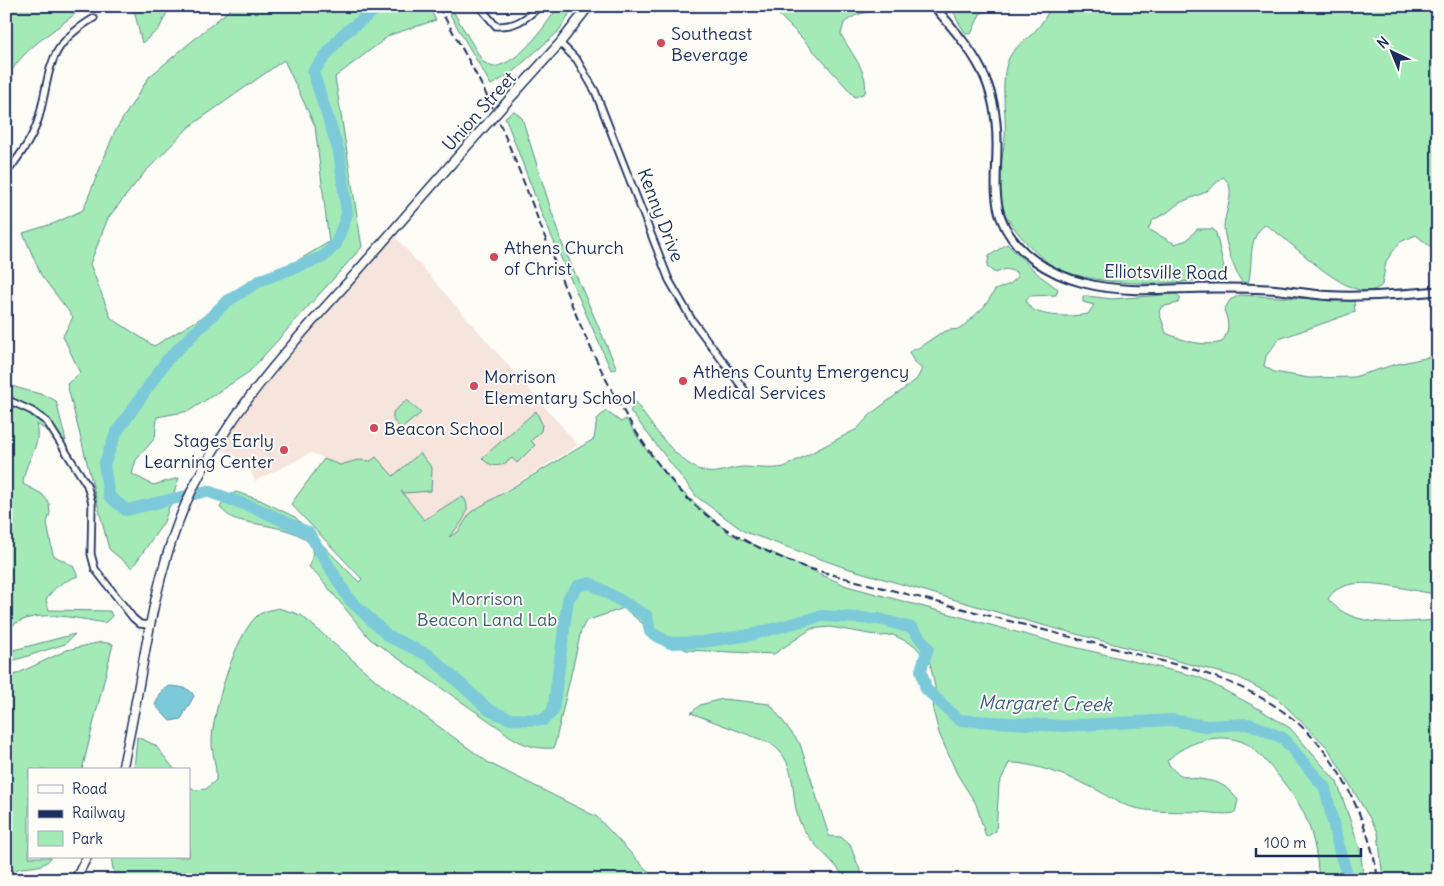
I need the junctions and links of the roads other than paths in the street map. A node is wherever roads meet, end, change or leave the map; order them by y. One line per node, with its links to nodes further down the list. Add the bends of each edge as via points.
1 (478, 6): 2 (street, via 496,26 509,27)
2 (540, 6)
3 (589, 6): 6 (main road, Union Street)
4 (934, 6): 8 (street, Elliotsville Road, via 977,60 986,80 995,112 996,191 1003,221 1024,252 1048,269 1082,283 1115,290 1255,288 1339,296)
5 (94, 18): 7 (street, via 63,41 52,60 38,119 27,145)
6 (560, 43): 9 (street, Kenny Drive, via 577,60 595,91 681,303); 11 (main road, Union Street, bridge, via 248,397 201,474 180,518 163,567)
7 (6, 174)
8 (1438, 291)
9 (746, 392)
10 (6, 399): 11 (street, via 47,422 78,470 88,486 92,503 91,554 95,569 133,618 140,624)
11 (149, 625): 12 (main road, Union Street)
12 (123, 768)
13 (87, 858): 14 (main road)
14 (76, 880)

